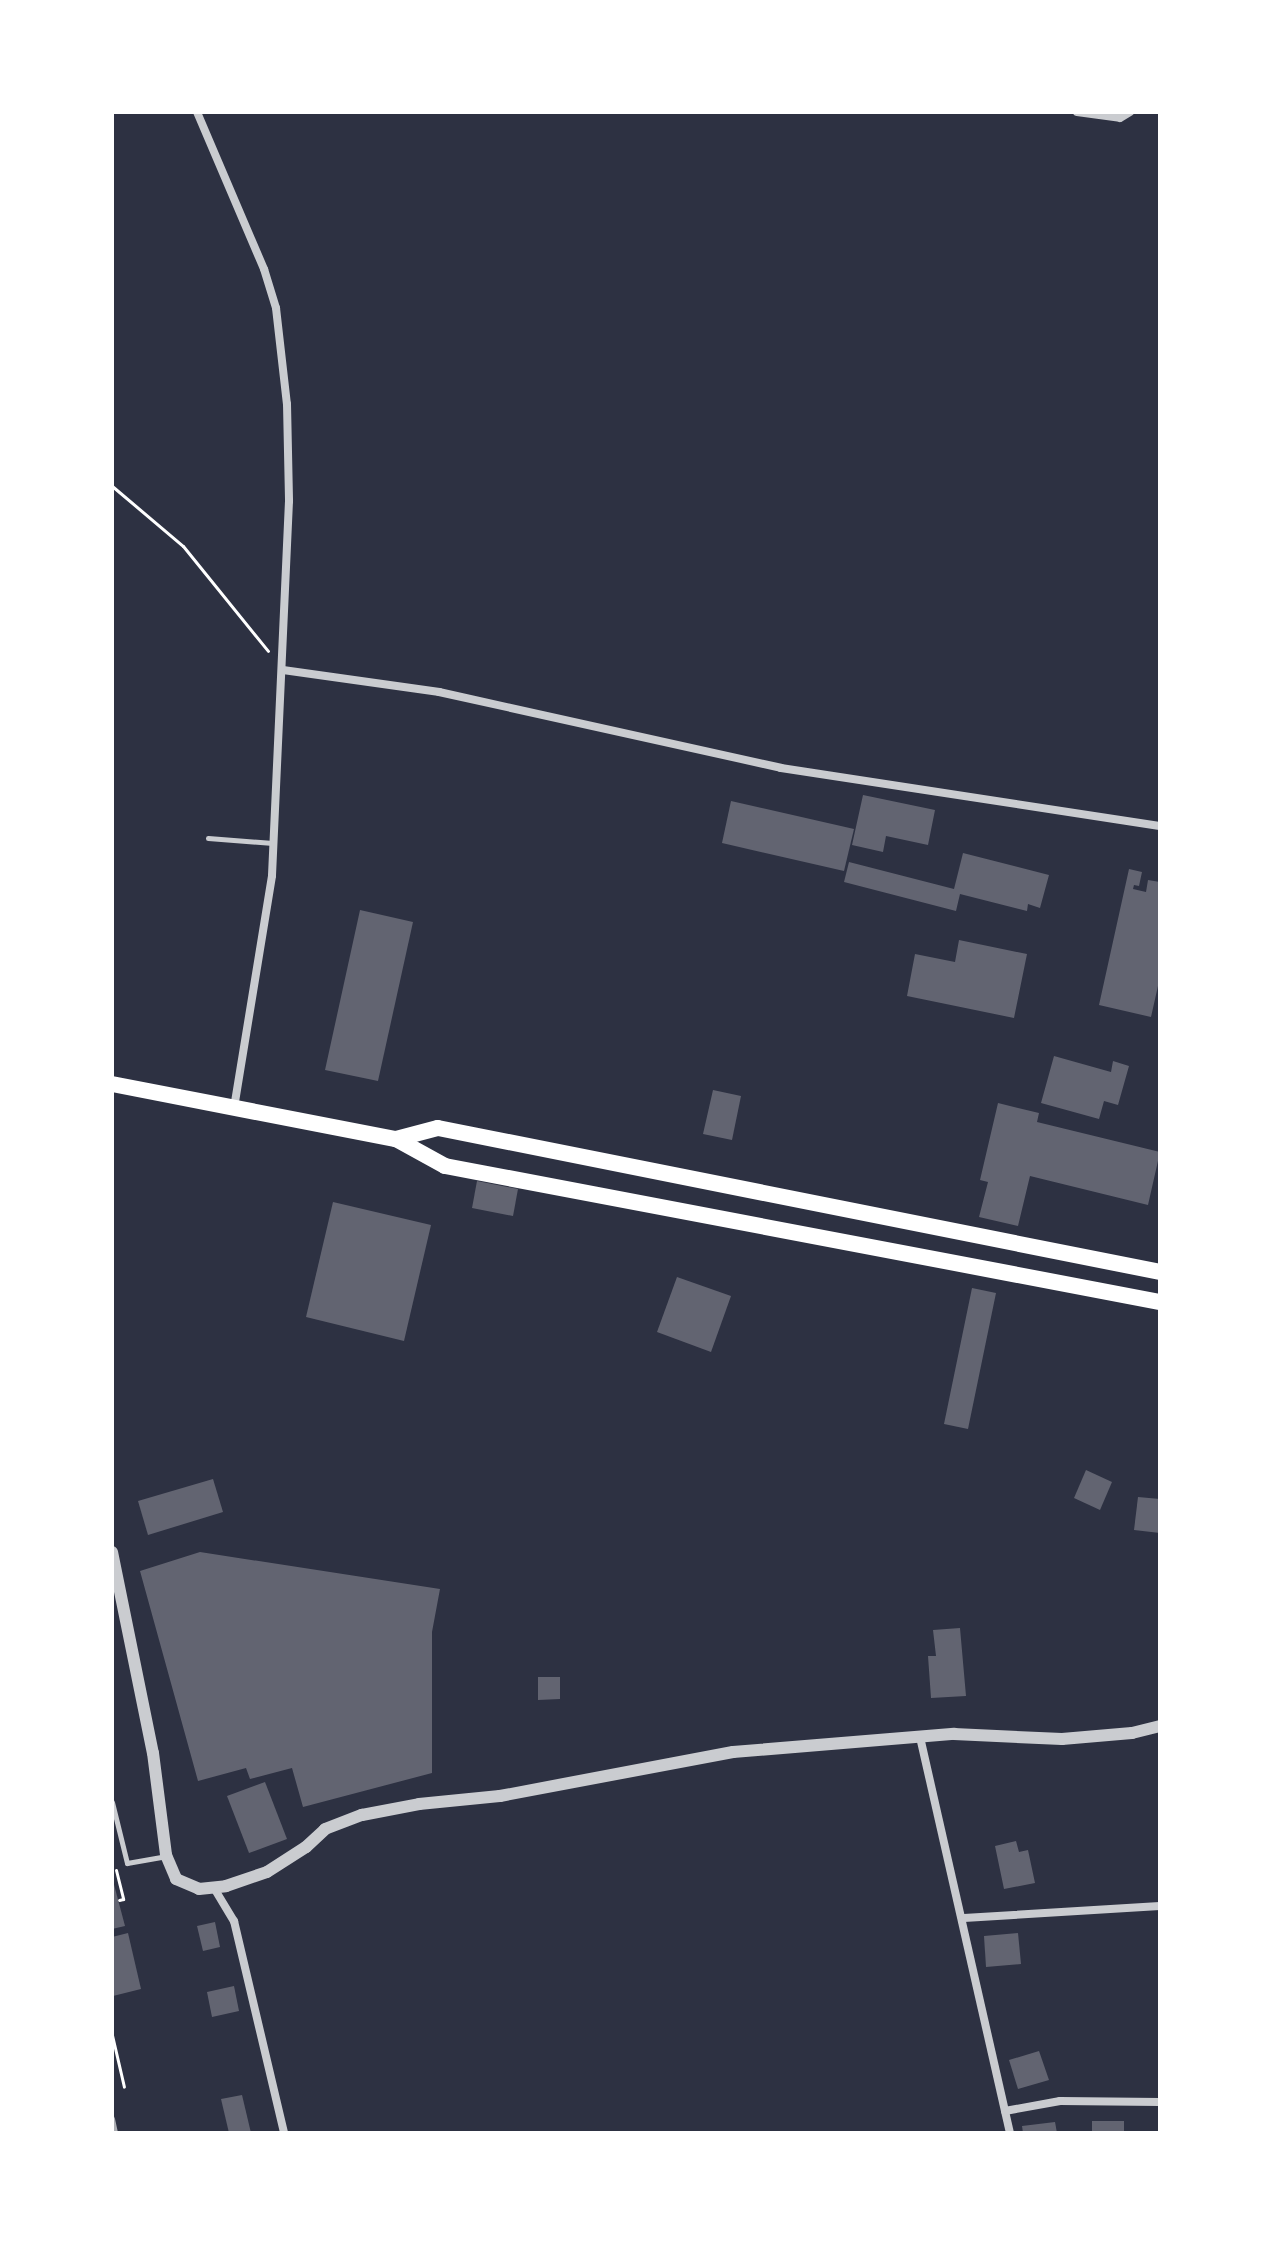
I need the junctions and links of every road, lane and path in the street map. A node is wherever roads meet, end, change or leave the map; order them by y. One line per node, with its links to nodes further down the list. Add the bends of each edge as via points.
1 (197, 112): 5 (street, via 250,231 276,308 287,404 289,501)
2 (1077, 112): 3 (street, via 1120,118)
3 (1130, 112)
4 (112, 486): 5 (path, via 183,546)
5 (283, 670): 6 (street, via 439,692 781,768); 8 (street)
6 (1160, 826)
7 (208, 838): 8 (lane)
8 (274, 844): 10 (street)
9 (112, 1084): 10 (main road)
10 (233, 1108): 11 (main road)
11 (396, 1139): 12 (main road, via 438,1128); 13 (main road, via 445,1166)
12 (1160, 1272)
13 (1160, 1302)
14 (112, 1552): 18 (street, via 153,1753)
15 (1160, 1726): 16 (street, via 1062,1739)
16 (920, 1737): 20 (street, via 733,1752 573,1784 362,1815 325,1829 267,1872); 23 (street, via 945,1861)
17 (112, 1802): 18 (lane, via 127,1863)
18 (166, 1855): 20 (street, via 176,1879 199,1889)
19 (116, 1870): 21 (path, via 123,1899)
20 (214, 1888): 28 (street, via 234,1921)
21 (119, 1900)
22 (1160, 1906): 23 (street)
23 (964, 1918): 27 (street)
24 (112, 2035): 25 (path)
25 (124, 2087)
26 (1160, 2102): 27 (street, via 1060,2101)
27 (1005, 2111): 29 (street)
28 (284, 2133)
29 (1010, 2133)

